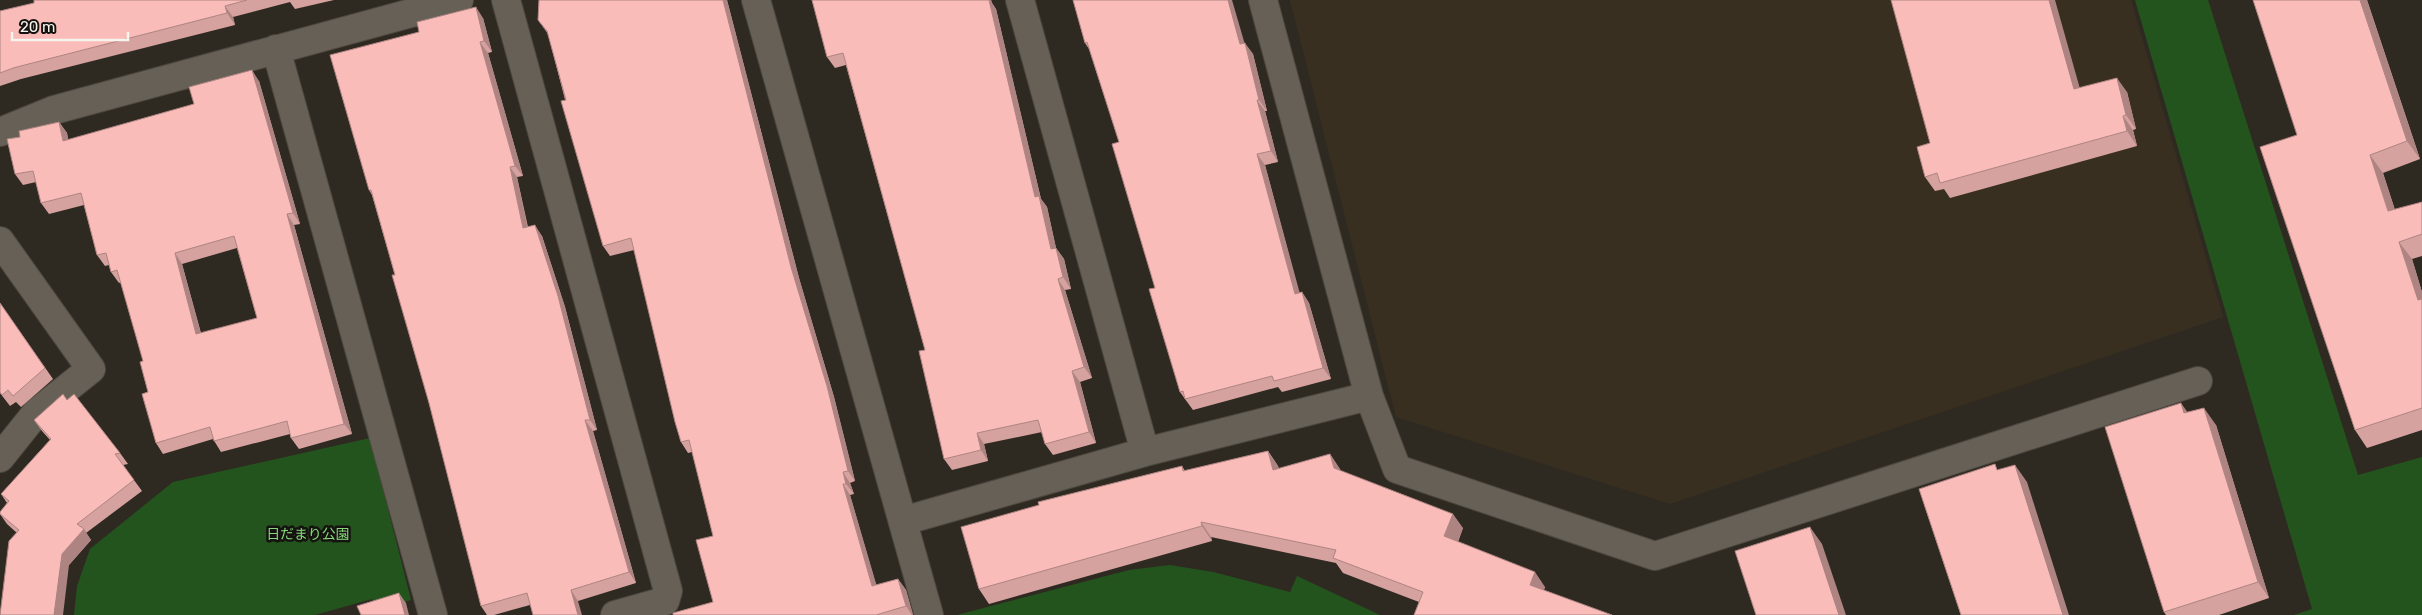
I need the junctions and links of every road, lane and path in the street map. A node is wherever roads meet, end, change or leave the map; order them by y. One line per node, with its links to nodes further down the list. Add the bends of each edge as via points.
1 (459, 0): 6 (street)
2 (506, 0): 15 (street, via 668,591 665,601)
3 (756, 0): 13 (street)
4 (1020, 0): 11 (street)
5 (1263, 0): 10 (street)
6 (276, 49): 7 (street, via 54,110); 14 (street)
7 (0, 132)
8 (0, 241): 12 (street, via 91,370 36,414)
9 (2198, 382): 10 (street, via 1655,556 1397,469)
10 (1369, 396): 11 (street)
11 (1146, 452): 13 (street)
12 (0, 458)
13 (902, 521): 16 (street)
14 (432, 615)
15 (615, 615)
16 (929, 615)

